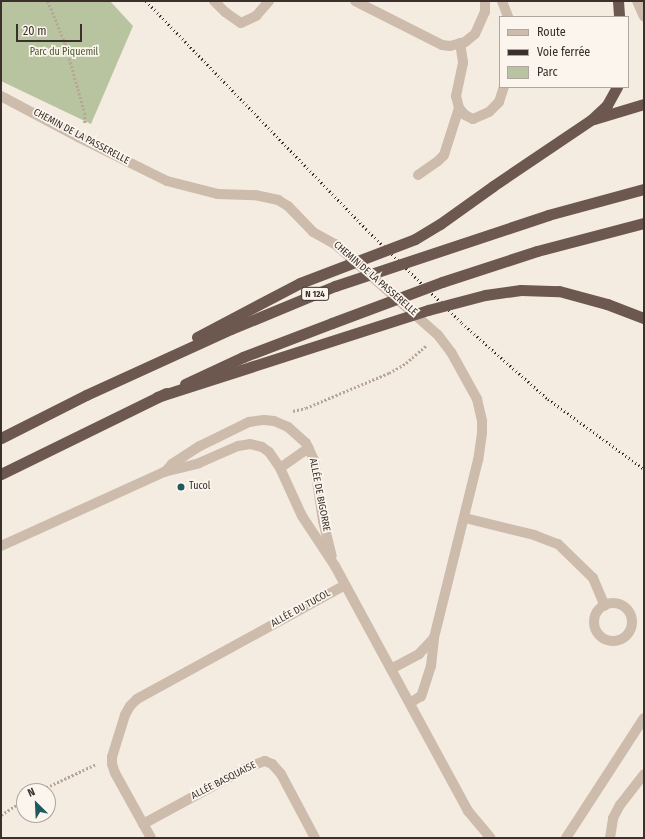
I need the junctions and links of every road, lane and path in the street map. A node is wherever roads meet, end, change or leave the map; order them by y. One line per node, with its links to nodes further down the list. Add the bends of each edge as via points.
1 (48, 1): 19 (path, via 65,43 85,113 85,123)
2 (214, 1): 3 (street, via 241,23 256,16)
3 (269, 1)
4 (355, 1): 12 (street, via 442,45)
5 (485, 1): 12 (street, via 485,12 475,34)
6 (502, 1): 9 (street)
7 (618, 1): 10 (highway)
8 (638, 1): 11 (street)
9 (508, 16)
10 (619, 16)
11 (644, 17)
12 (460, 43): 17 (street, via 463,57 456,96)
13 (504, 88): 17 (street, via 499,102 478,118 468,118)
14 (616, 88): 18 (highway, via 607,105)
15 (1, 96): 19 (street, CHEMIN DE LA PASSERELLE)
16 (644, 104): 18 (highway)
17 (459, 108): 20 (street, via 444,155)
18 (591, 120): 25 (highway, bridge, via 440,224 414,238 300,283)
19 (78, 137): 24 (street, CHEMIN DE LA PASSERELLE, via 185,187 218,194 256,195 278,200 288,206 313,232 335,244)
20 (418, 175)
21 (644, 189): 25 (highway, N 124, bridge, via 548,215 335,286 231,329)
22 (644, 223): 26 (highway, bridge, via 537,251 442,282 243,357)
23 (644, 318): 26 (highway, bridge, via 608,304 559,291 521,290 485,295 428,310)
24 (438, 334): 27 (path, via 406,363 389,373 306,408 277,414); 33 (street, CHEMIN DE LA PASSERELLE, via 477,399 482,421 478,460)
25 (86, 395): 28 (highway, N 124, bridge)
26 (157, 397): 32 (highway)
27 (274, 421): 29 (street, ALLÉE DE BIGORRE, via 294,431); 31 (street, ALLÉE DE BIGORRE, via 258,420 236,427 200,446)
28 (1, 438)
29 (309, 448): 30 (street); 35 (street, ALLÉE DE BIGORRE, via 314,460 323,521)
30 (280, 468): 31 (street, ALLÉE DE BIGORRE, via 269,452 250,444 238,446 199,463); 35 (street, ALLÉE DE BIGORRE, via 302,516)
31 (164, 472): 34 (street, ALLÉE DE BIGORRE)
32 (1, 474)
33 (465, 518): 37 (street, via 534,535 558,544 592,578); 38 (street, CHEMIN DE LA PASSERELLE)
34 (1, 546)
35 (335, 566): 36 (street, ALLÉE DE BIGORRE)
36 (345, 585): 39 (street); 42 (street, ALLÉE DU TUCOL, via 137,698 125,715)
37 (605, 606)
38 (434, 638): 39 (street, CHEMIN DE LA PASSERELLE, via 419,654); 40 (street, CHEMIN DE LA PASSERELLE, via 431,666 421,696)
39 (391, 669): 40 (street)
40 (410, 703): 50 (street, via 468,811)
41 (644, 718): 51 (street)
42 (112, 757): 44 (path); 47 (street, via 115,773)
43 (644, 774): 52 (street, via 613,818)
44 (56, 783)
45 (16, 805): 46 (path)
46 (1, 814)
47 (143, 824): 48 (street); 49 (street, ALLÉE BASQUAISE, via 250,766 265,761 272,764 281,774)
48 (151, 838)
49 (315, 838)
50 (491, 838)
51 (566, 838)
52 (610, 838)

